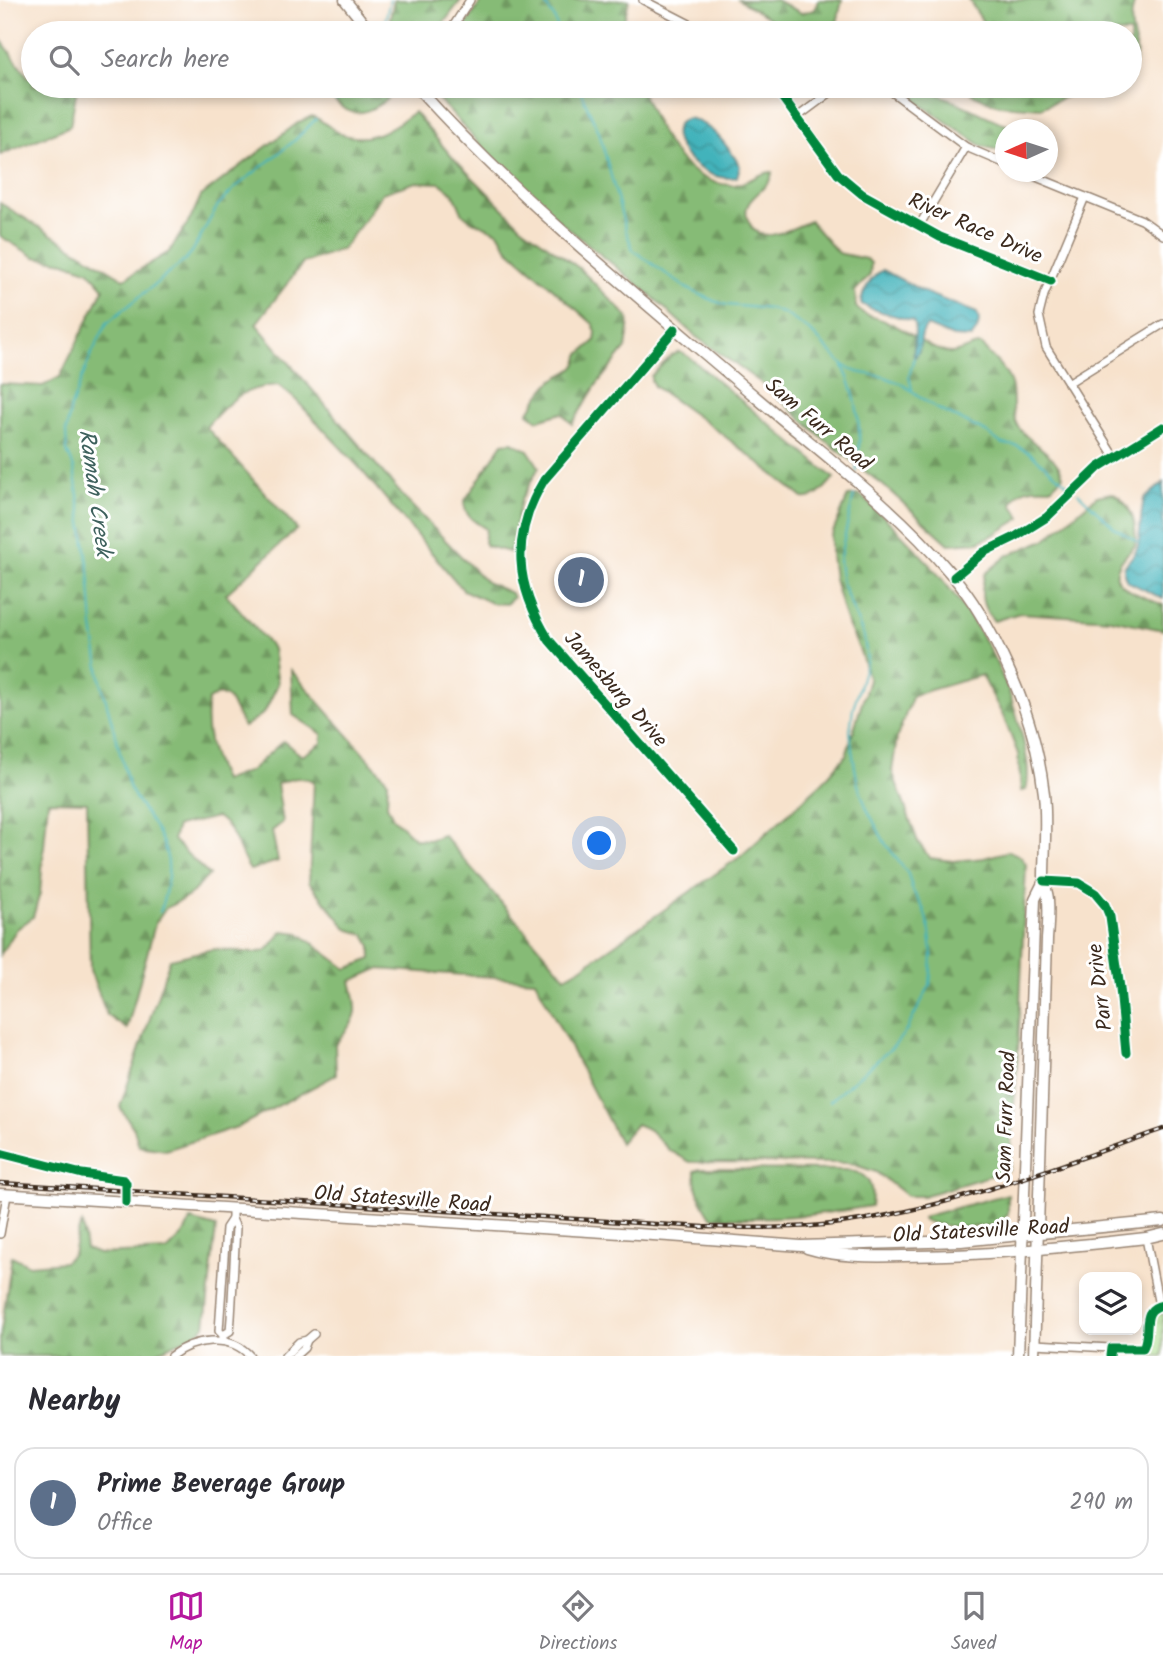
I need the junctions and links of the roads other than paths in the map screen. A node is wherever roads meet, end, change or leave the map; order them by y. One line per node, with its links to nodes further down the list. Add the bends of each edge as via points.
1 (345, 0): 5 (main road)
2 (470, 0): 6 (street)
3 (643, 0): 4 (street); 7 (street)
4 (637, 10)
5 (362, 21)
6 (457, 21)
7 (684, 21)
8 (427, 98): 21 (main road, Sam Furr Road, via 537,210)
9 (783, 98): 12 (street, River Race Drive)
10 (823, 98): 12 (street)
11 (900, 98): 13 (street)
12 (796, 117): 17 (street, River Race Drive, via 846,182)
13 (966, 147): 14 (street); 17 (street)
14 (995, 159)
15 (1048, 182): 16 (street)
16 (1085, 197): 18 (street, via 1142,220); 19 (street)
17 (919, 226): 19 (street, River Race Drive)
18 (1163, 235)
19 (1051, 281): 22 (street, via 1039,315 1041,332)
20 (1163, 324): 22 (street)
21 (675, 329): 25 (main road, Sam Furr Road, via 896,516); 26 (street, Jamesburg Drive, via 544,480 525,524 522,576 527,600 549,640)
22 (1068, 383): 24 (street)
23 (1163, 427): 24 (street)
24 (1114, 456): 25 (street, via 1047,517 984,552)
25 (954, 577): 27 (main road, Sam Furr Road, via 996,643 1028,722 1044,793)
26 (734, 851)
27 (1044, 881): 28 (street, Parr Drive, via 1079,883 1105,905 1121,988); 36 (main road, Sam Furr Road, via 1048,900); 37 (main road, Sam Furr Road, via 1035,899)
28 (1126, 1053)
29 (0, 1153): 31 (street, via 124,1180)
30 (4, 1195): 31 (main road, Old Statesville Road); 34 (street)
31 (126, 1202): 32 (main road, Old Statesville Road)
32 (232, 1213): 39 (main road, Old Statesville Road); 42 (street, via 226,1228); 43 (street, via 236,1228)
33 (1163, 1222): 36 (main road, Old Statesville Road)
34 (0, 1234)
35 (1163, 1234): 38 (main road, Old Statesville Road)
36 (1037, 1235): 37 (main road, Old Statesville Road); 40 (main road, Sam Furr Road)
37 (1021, 1236): 39 (main road, Old Statesville Road); 41 (main road, Sam Furr Road)
38 (1146, 1238): 40 (main road, Old Statesville Road); 44 (street)
39 (800, 1246): 41 (main road, Old Statesville Road, via 818,1252 886,1256)
40 (1037, 1250): 41 (main road, Old Statesville Road); 46 (main road, Sam Furr Road)
41 (1021, 1251): 52 (main road, Sam Furr Road)
42 (223, 1280): 43 (street); 45 (street, via 219,1331)
43 (233, 1280): 45 (street, via 230,1332)
44 (1161, 1306): 47 (street, via 1148,1313 1143,1348)
45 (223, 1338): 48 (street, via 197,1343); 49 (street)
46 (1034, 1344): 47 (street); 53 (main road, Sam Furr Road)
47 (1110, 1352)
48 (171, 1356)
49 (250, 1356)
50 (285, 1356): 51 (street, via 310,1337)
51 (295, 1356)
52 (1018, 1356)
53 (1034, 1356)

